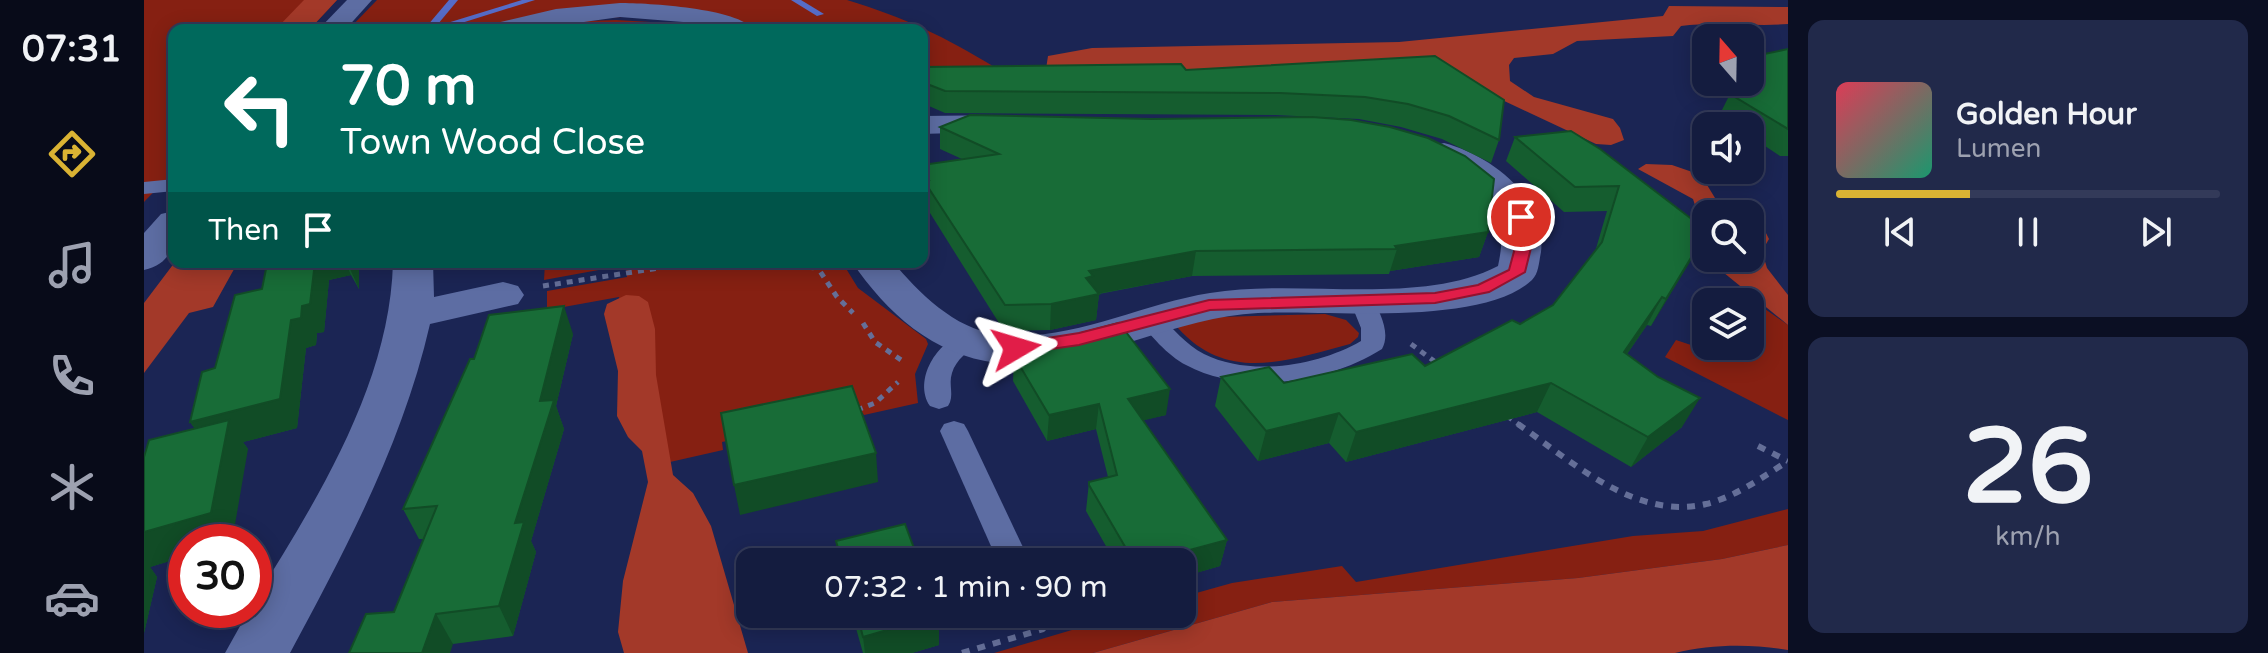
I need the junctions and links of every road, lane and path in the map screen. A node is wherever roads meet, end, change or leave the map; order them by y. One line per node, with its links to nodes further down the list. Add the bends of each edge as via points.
1 (360, 0): 2 (street)
2 (337, 24)
3 (525, 24): 4 (street, via 620,12)
4 (722, 24)
5 (1049, 124): 6 (street)
6 (928, 125)
7 (1417, 142): 19 (street, via 1503,191 1521,217 1524,244 1517,272 1483,289 1435,298)
8 (168, 186): 9 (lane)
9 (144, 188)
10 (168, 229): 11 (street)
11 (144, 258)
12 (413, 268): 20 (street)
13 (659, 268): 17 (path)
14 (797, 268): 15 (path)
15 (816, 268)
16 (876, 268): 22 (street, via 935,323)
17 (548, 285)
18 (503, 295): 20 (street)
19 (1362, 301): 21 (street, via 1209,305); 21 (lane, via 1373,344 1358,355 1281,374 1220,370 1197,361)
20 (411, 315): 31 (street, via 350,484)
21 (1149, 318): 22 (street, via 1034,348 999,349)
22 (965, 341): 24 (lane, via 937,373)
23 (905, 363): 25 (path, via 889,394)
24 (939, 400)
25 (854, 411)
26 (954, 431): 29 (lane)
27 (1758, 446): 28 (path)
28 (1788, 461)
29 (1008, 548)
30 (1043, 628): 32 (path)
31 (257, 653)
32 (962, 653)

